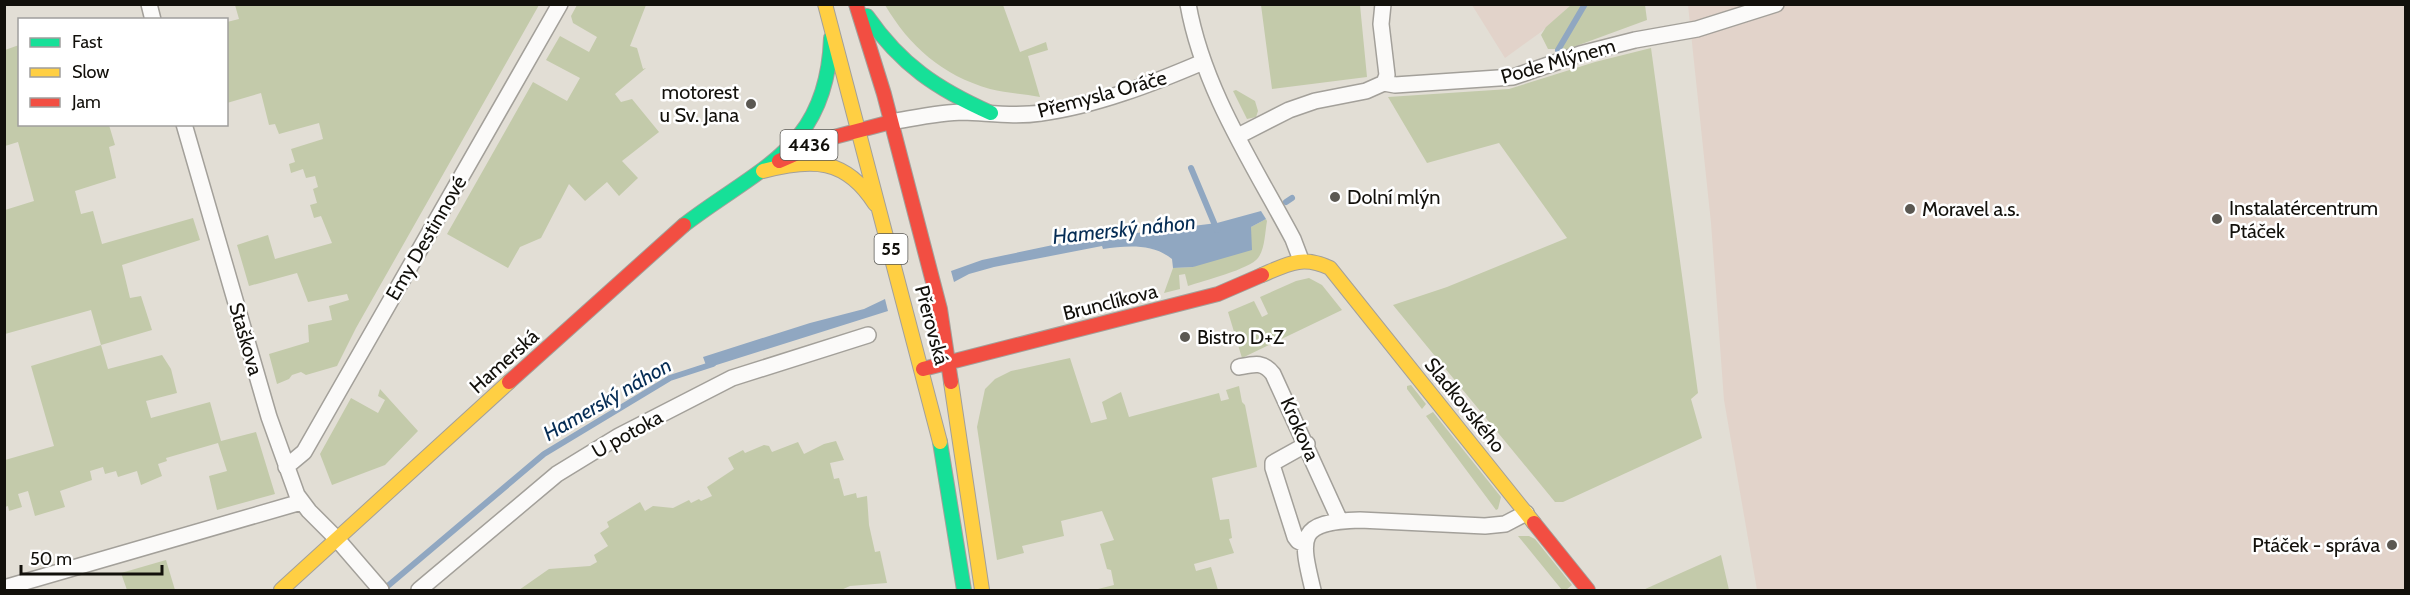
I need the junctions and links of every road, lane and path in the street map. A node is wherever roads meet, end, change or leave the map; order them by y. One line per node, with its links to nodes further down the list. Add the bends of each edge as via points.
1 (560, 4): 23 (street, Emy Destinnové, via 303,452)
2 (825, 4): 7 (main road, Přerovská / 55)
3 (858, 4): 10 (main road, via 906,65 936,86); 11 (main road, Přerovská / 55)
4 (1188, 4): 8 (street)
5 (1383, 4): 9 (street, via 1381,24 1387,75)
6 (1776, 4): 9 (street, Pode Mlýnem, via 1697,29 1580,54 1514,77)
7 (831, 26): 13 (main road, Přerovská / 55); 15 (main road, via 828,78 818,111 799,137)
8 (1203, 62): 10 (street, Přemysla Oráče, via 1064,109 1024,115); 14 (street)
9 (1384, 83): 14 (street, Pode Mlýnem, via 1289,110)
10 (991, 113): 11 (street, Přemysla Oráče, via 950,113)
11 (891, 122): 13 (main road); 19 (main road, Přerovská / 55, via 940,309)
12 (185, 126): 23 (street, Staškova)
13 (859, 129): 15 (main road, 4436, via 809,145); 16 (main road, Přerovská / 55)
14 (1238, 136): 17 (street)
15 (763, 171): 16 (main road, via 801,162 839,168 864,187); 27 (main road, Hamerská / 4436, via 673,233)
16 (886, 228): 21 (main road, Přerovská / 55)
17 (1301, 260): 19 (main road, Brunclíkova, via 1218,294); 25 (main road, Sladkovského, via 1330,268)
18 (868, 335): 32 (street, U potoka, via 732,378 619,436 557,474)
19 (949, 363): 21 (main road, Brunclíkova); 34 (main road, Přerovská / 55)
20 (1239, 367): 22 (street, Krokova, via 1259,363 1267,366)
21 (923, 369): 33 (main road, Přerovská / 55, via 942,446)
22 (1307, 444): 26 (street, Krokova); 28 (street, via 1273,463 1295,537)
23 (286, 467): 24 (street, Staškova)
24 (301, 502): 27 (street, Staškova); 30 (street)
25 (1526, 513): 26 (street, via 1505,524 1485,526); 36 (main road, Sladkovského)
26 (1340, 521): 28 (street, via 1310,530)
27 (337, 539): 29 (street, Staškova); 31 (main road, Hamerská / 4436)
28 (1304, 544): 35 (street)
29 (377, 586)
30 (4, 588)
31 (281, 591)
32 (419, 591)
33 (964, 591)
34 (982, 591)
35 (1313, 591)
36 (1588, 591)

